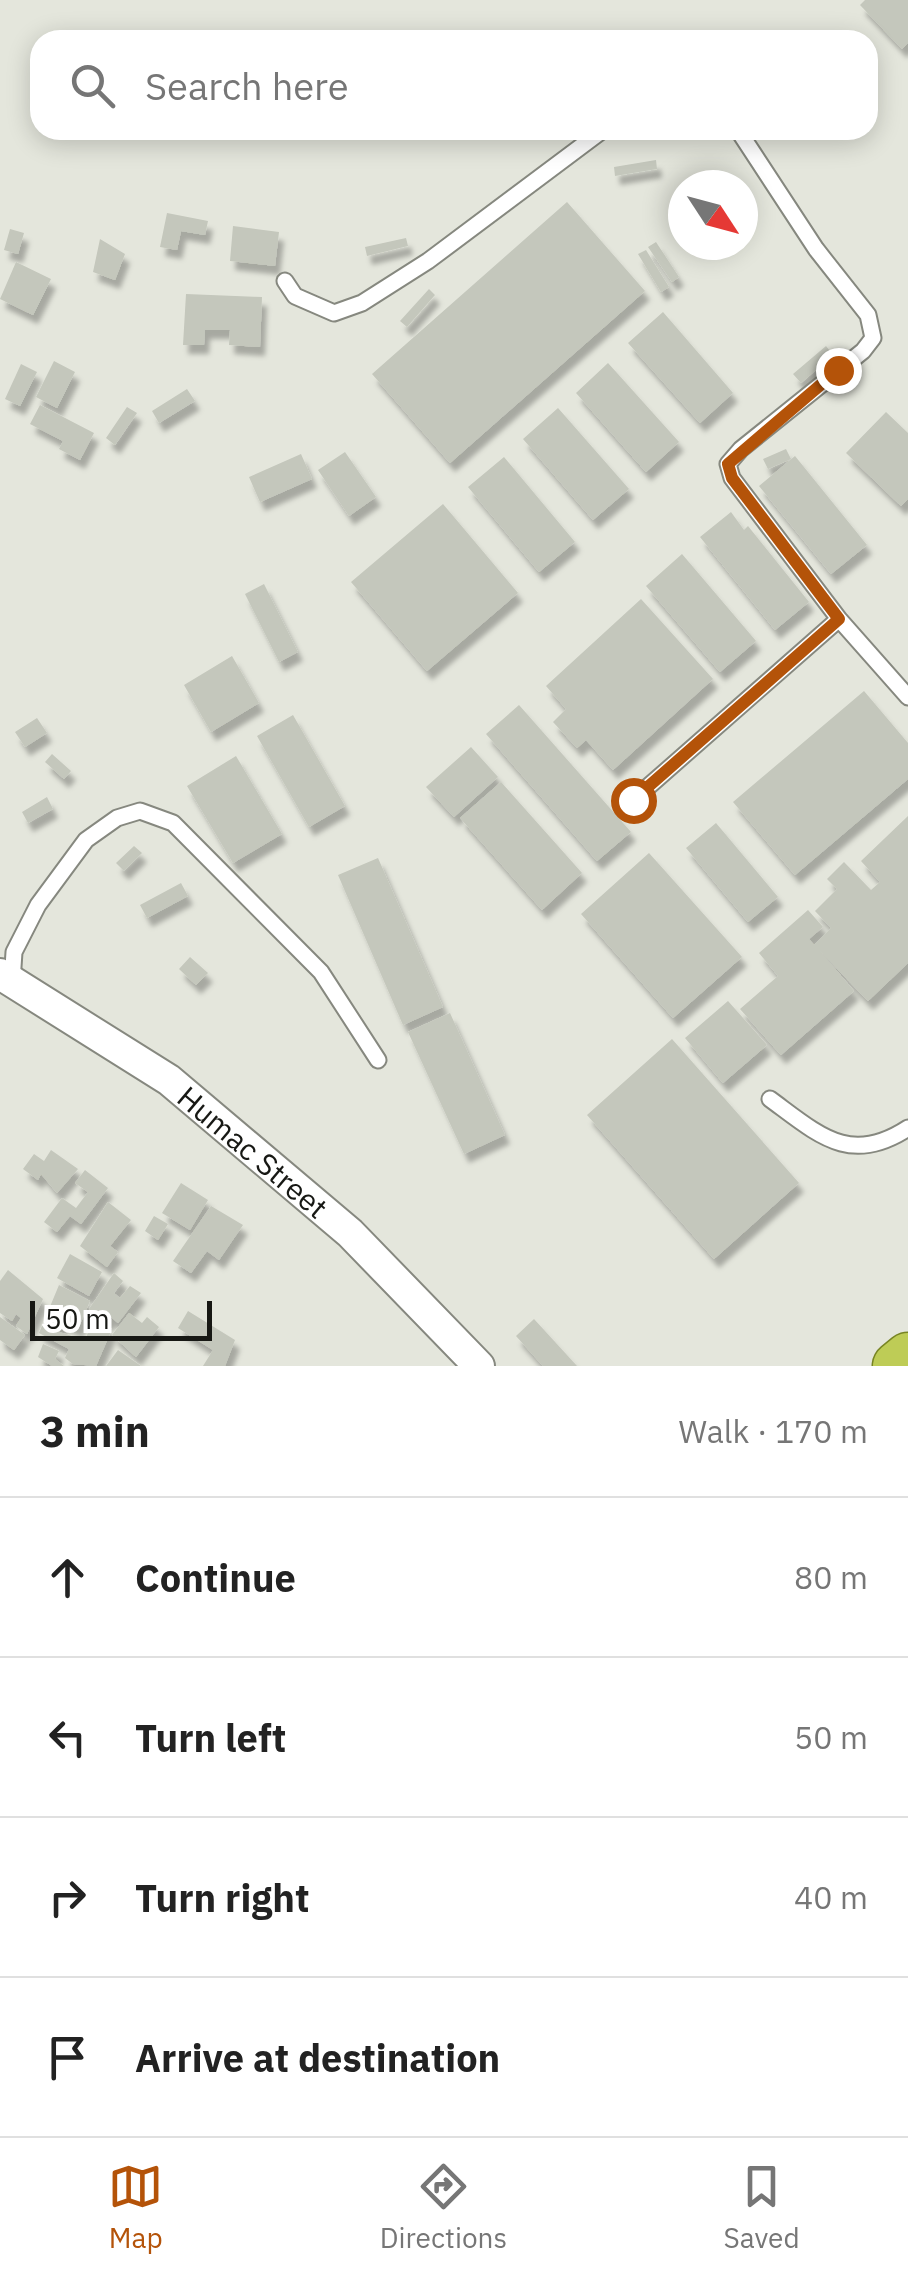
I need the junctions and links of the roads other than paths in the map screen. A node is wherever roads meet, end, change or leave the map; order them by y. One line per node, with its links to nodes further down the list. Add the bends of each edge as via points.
1 (591, 140): 3 (lane, via 362,303 334,313 295,296)
2 (745, 140): 4 (lane, via 868,314 872,338 863,351 728,464)
3 (286, 282)
4 (839, 619): 5 (lane); 6 (lane)
5 (908, 697)
6 (633, 800)
7 (6, 978): 8 (lane, via 38,905 86,840 117,818 140,812 174,822 236,882 321,972); 12 (street, Humac Street, via 169,1080 350,1233)
8 (378, 1060)
9 (770, 1099): 10 (lane, via 846,1146 882,1145)
10 (908, 1128)
11 (908, 1356): 13 (highway)
12 (479, 1366)
13 (897, 1366)

